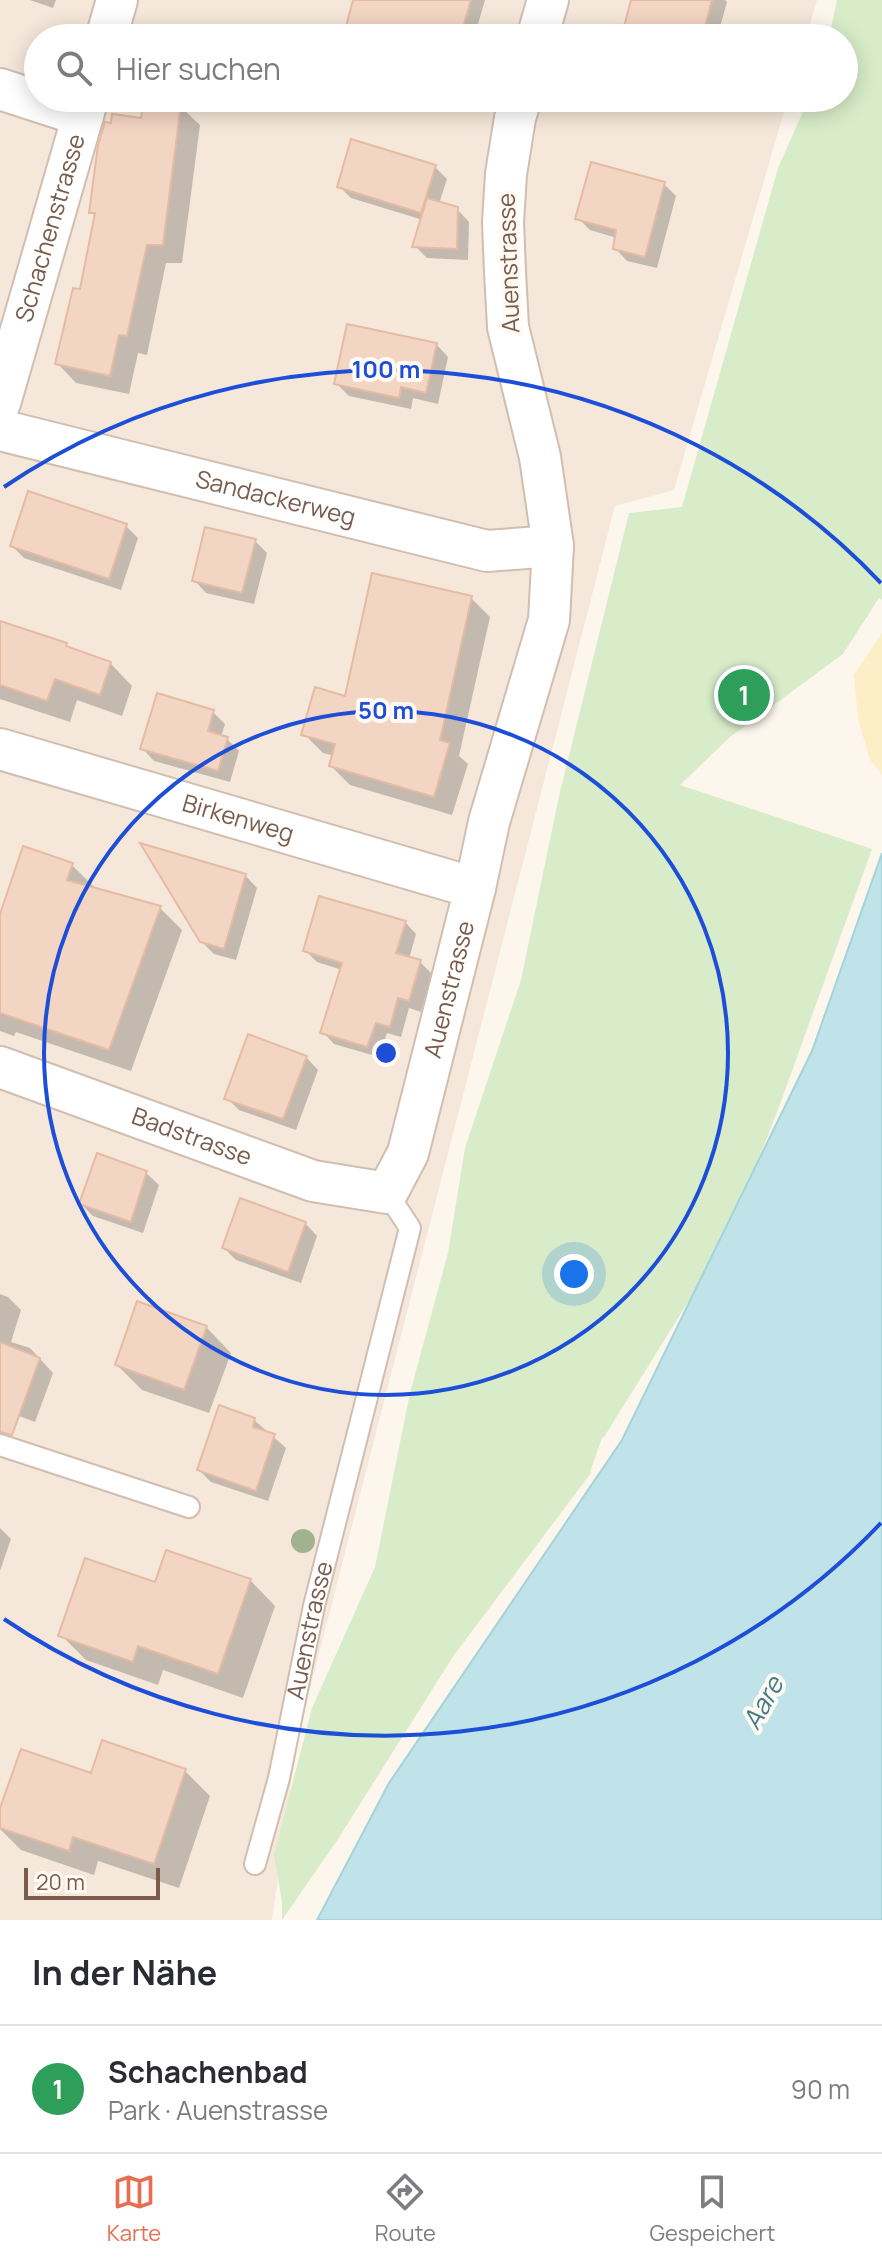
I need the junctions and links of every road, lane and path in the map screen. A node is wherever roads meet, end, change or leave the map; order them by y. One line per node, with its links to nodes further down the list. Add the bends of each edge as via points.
1 (117, 0): 3 (street)
2 (548, 0): 4 (street)
3 (110, 24)
4 (541, 24)
5 (0, 89): 6 (street)
6 (24, 94)
7 (85, 112): 9 (street, Schachenstrasse)
8 (517, 112): 11 (street, Auenstrasse, via 503,222 508,327 540,457)
9 (0, 403)
10 (0, 430): 11 (street, Sandackerweg, via 487,551)
11 (553, 546): 13 (street, Auenstrasse, via 549,620 489,822)
12 (0, 749): 13 (street, Birkenweg)
13 (475, 888): 15 (street, Auenstrasse, via 408,1153)
14 (0, 1067): 15 (street, Badstrasse, via 313,1181)
15 (387, 1193): 18 (lane, Auenstrasse, via 410,1228)
16 (0, 1445): 17 (lane)
17 (189, 1507)
18 (255, 1864)

